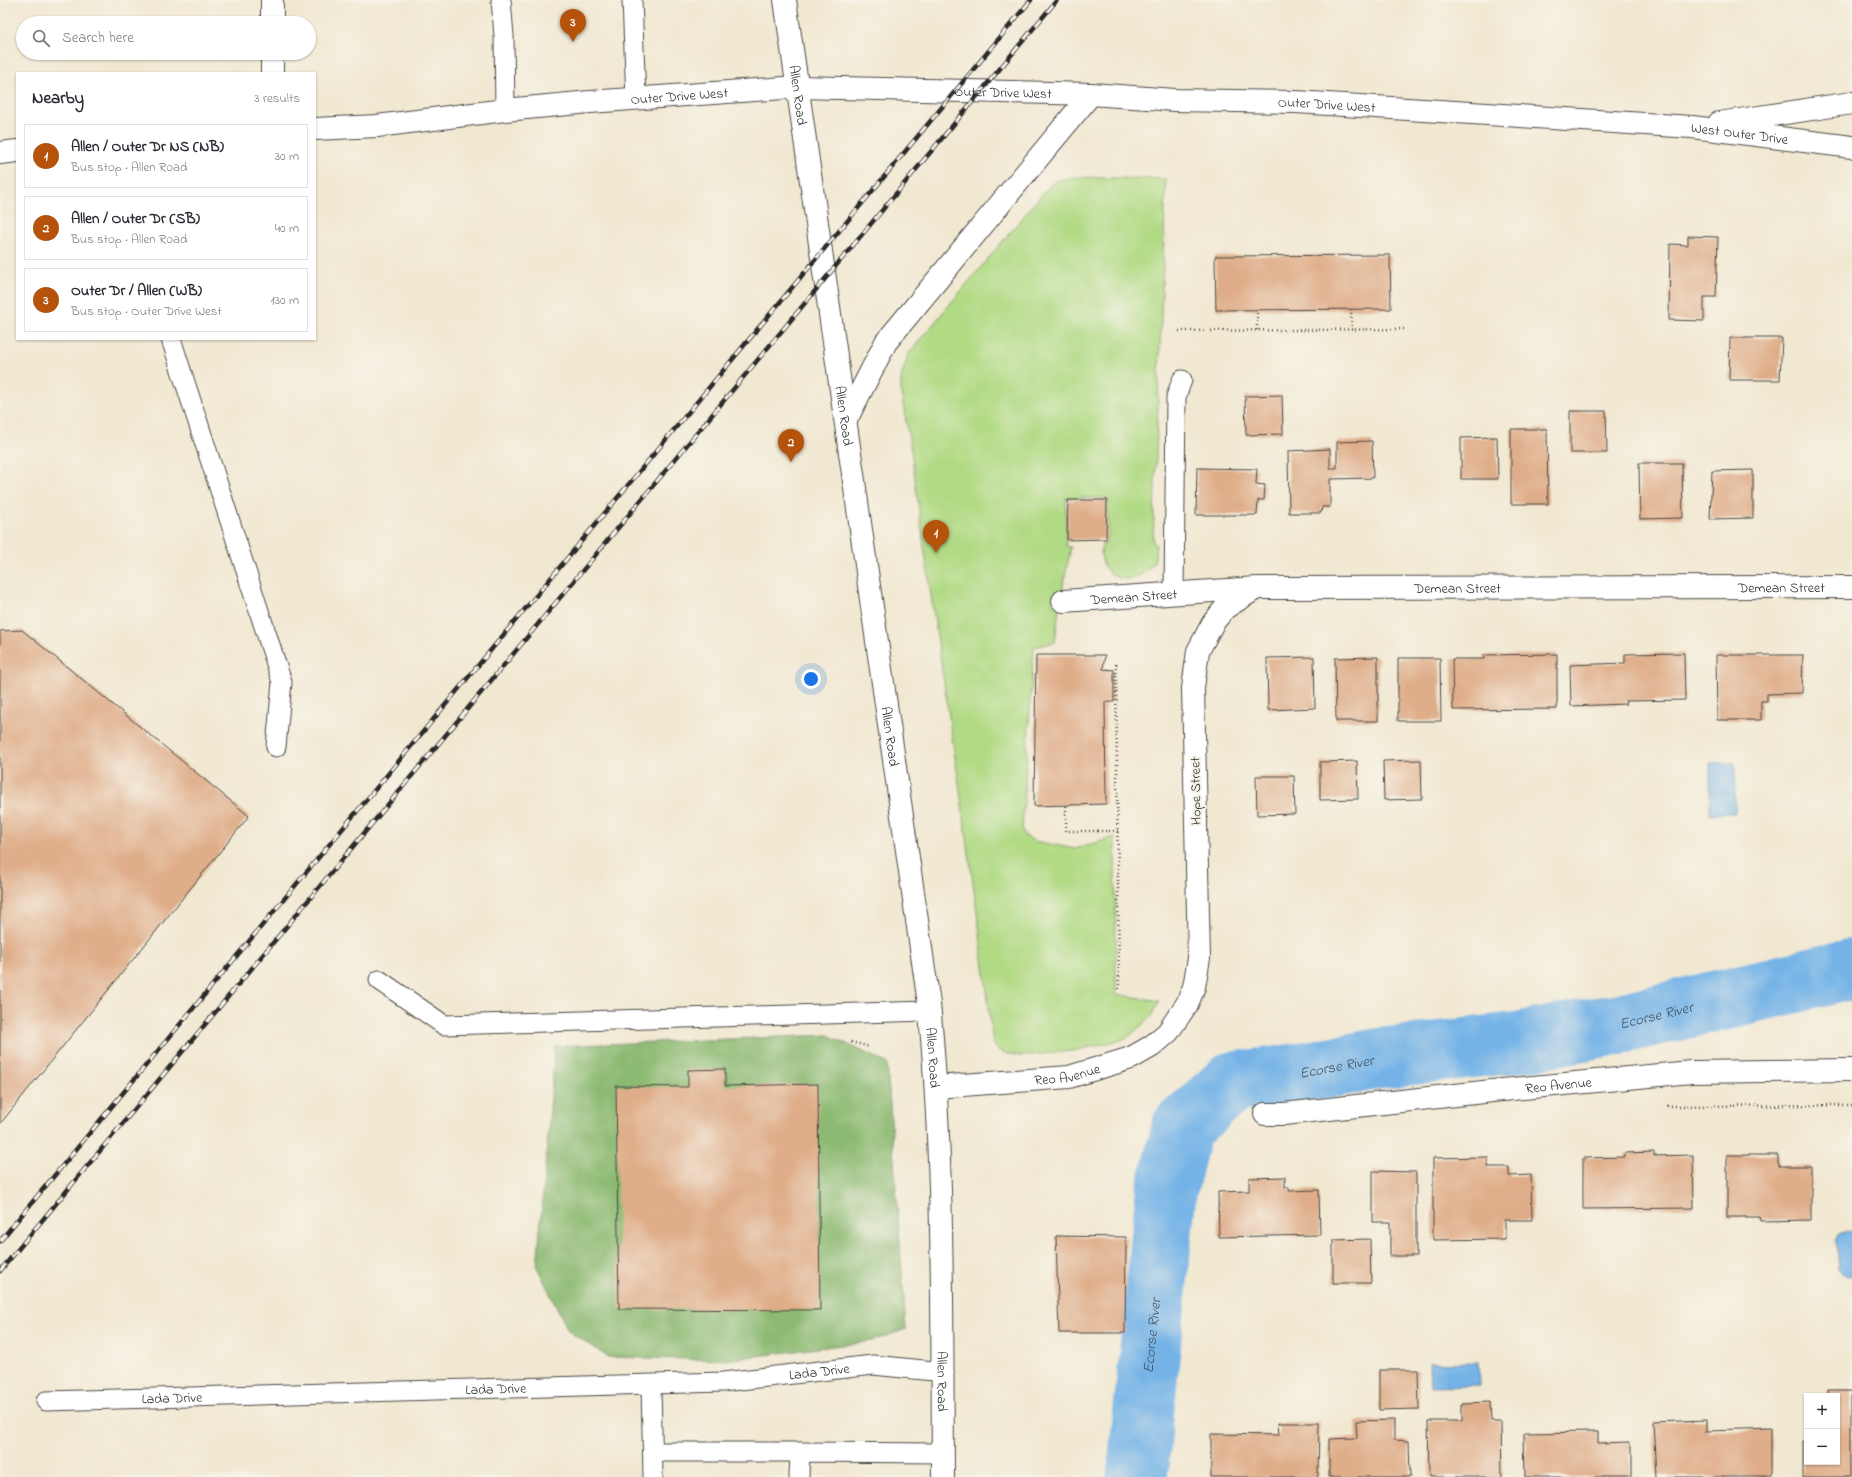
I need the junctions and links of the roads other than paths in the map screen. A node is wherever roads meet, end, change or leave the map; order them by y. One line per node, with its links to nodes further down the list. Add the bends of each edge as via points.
1 (272, 0): 5 (main road)
2 (501, 0): 12 (lane)
3 (632, 0): 10 (lane)
4 (785, 0): 8 (main road, Allen Road)
5 (272, 16)
6 (272, 60): 7 (main road)
7 (272, 72)
8 (798, 87): 9 (main road, Outer Drive West); 10 (main road, Outer Drive West); 20 (main road, Allen Road)
9 (1091, 94): 13 (main road, Outer Drive West, via 1175,100 1296,102); 20 (main road, via 886,342)
10 (636, 98): 12 (main road, Outer Drive West)
11 (1852, 103): 13 (main road, West Outer Drive)
12 (505, 110): 14 (main road, Outer Drive West, via 377,126)
13 (1692, 127): 15 (main road, West Outer Drive)
14 (316, 129)
15 (1852, 147)
16 (16, 151): 17 (main road)
17 (0, 152)
18 (171, 340): 25 (lane, via 282,682)
19 (1182, 380): 23 (lane, via 1176,397)
20 (846, 420): 27 (main road, Allen Road)
21 (1852, 587): 22 (main road, Demean Street)
22 (1257, 588): 23 (main road, Demean Street); 28 (main road, Hope Street, via 1225,608 1213,623 1198,651 1193,688 1199,958 1194,987)
23 (1174, 594): 24 (main road, Demean Street)
24 (1063, 602)
25 (276, 747)
26 (379, 980): 27 (lane, via 444,1025)
27 (929, 1011): 30 (main road, Allen Road)
28 (1179, 1016): 30 (main road, Reo Avenue, via 1168,1032 1152,1046 1131,1058 1069,1077)
29 (1852, 1070): 31 (main road, Reo Avenue, via 1691,1072)
30 (936, 1087): 32 (main road, Allen Road)
31 (1265, 1114)
32 (944, 1372): 33 (lane, Lada Drive, via 873,1365 723,1382); 37 (main road, Allen Road)
33 (651, 1385): 34 (lane, Lada Drive); 35 (lane)
34 (46, 1401)
35 (653, 1452): 36 (lane); 38 (lane)
36 (800, 1452): 37 (lane); 39 (lane)
37 (943, 1453): 40 (main road, Allen Road)
38 (654, 1477)
39 (799, 1477)
40 (943, 1477)

